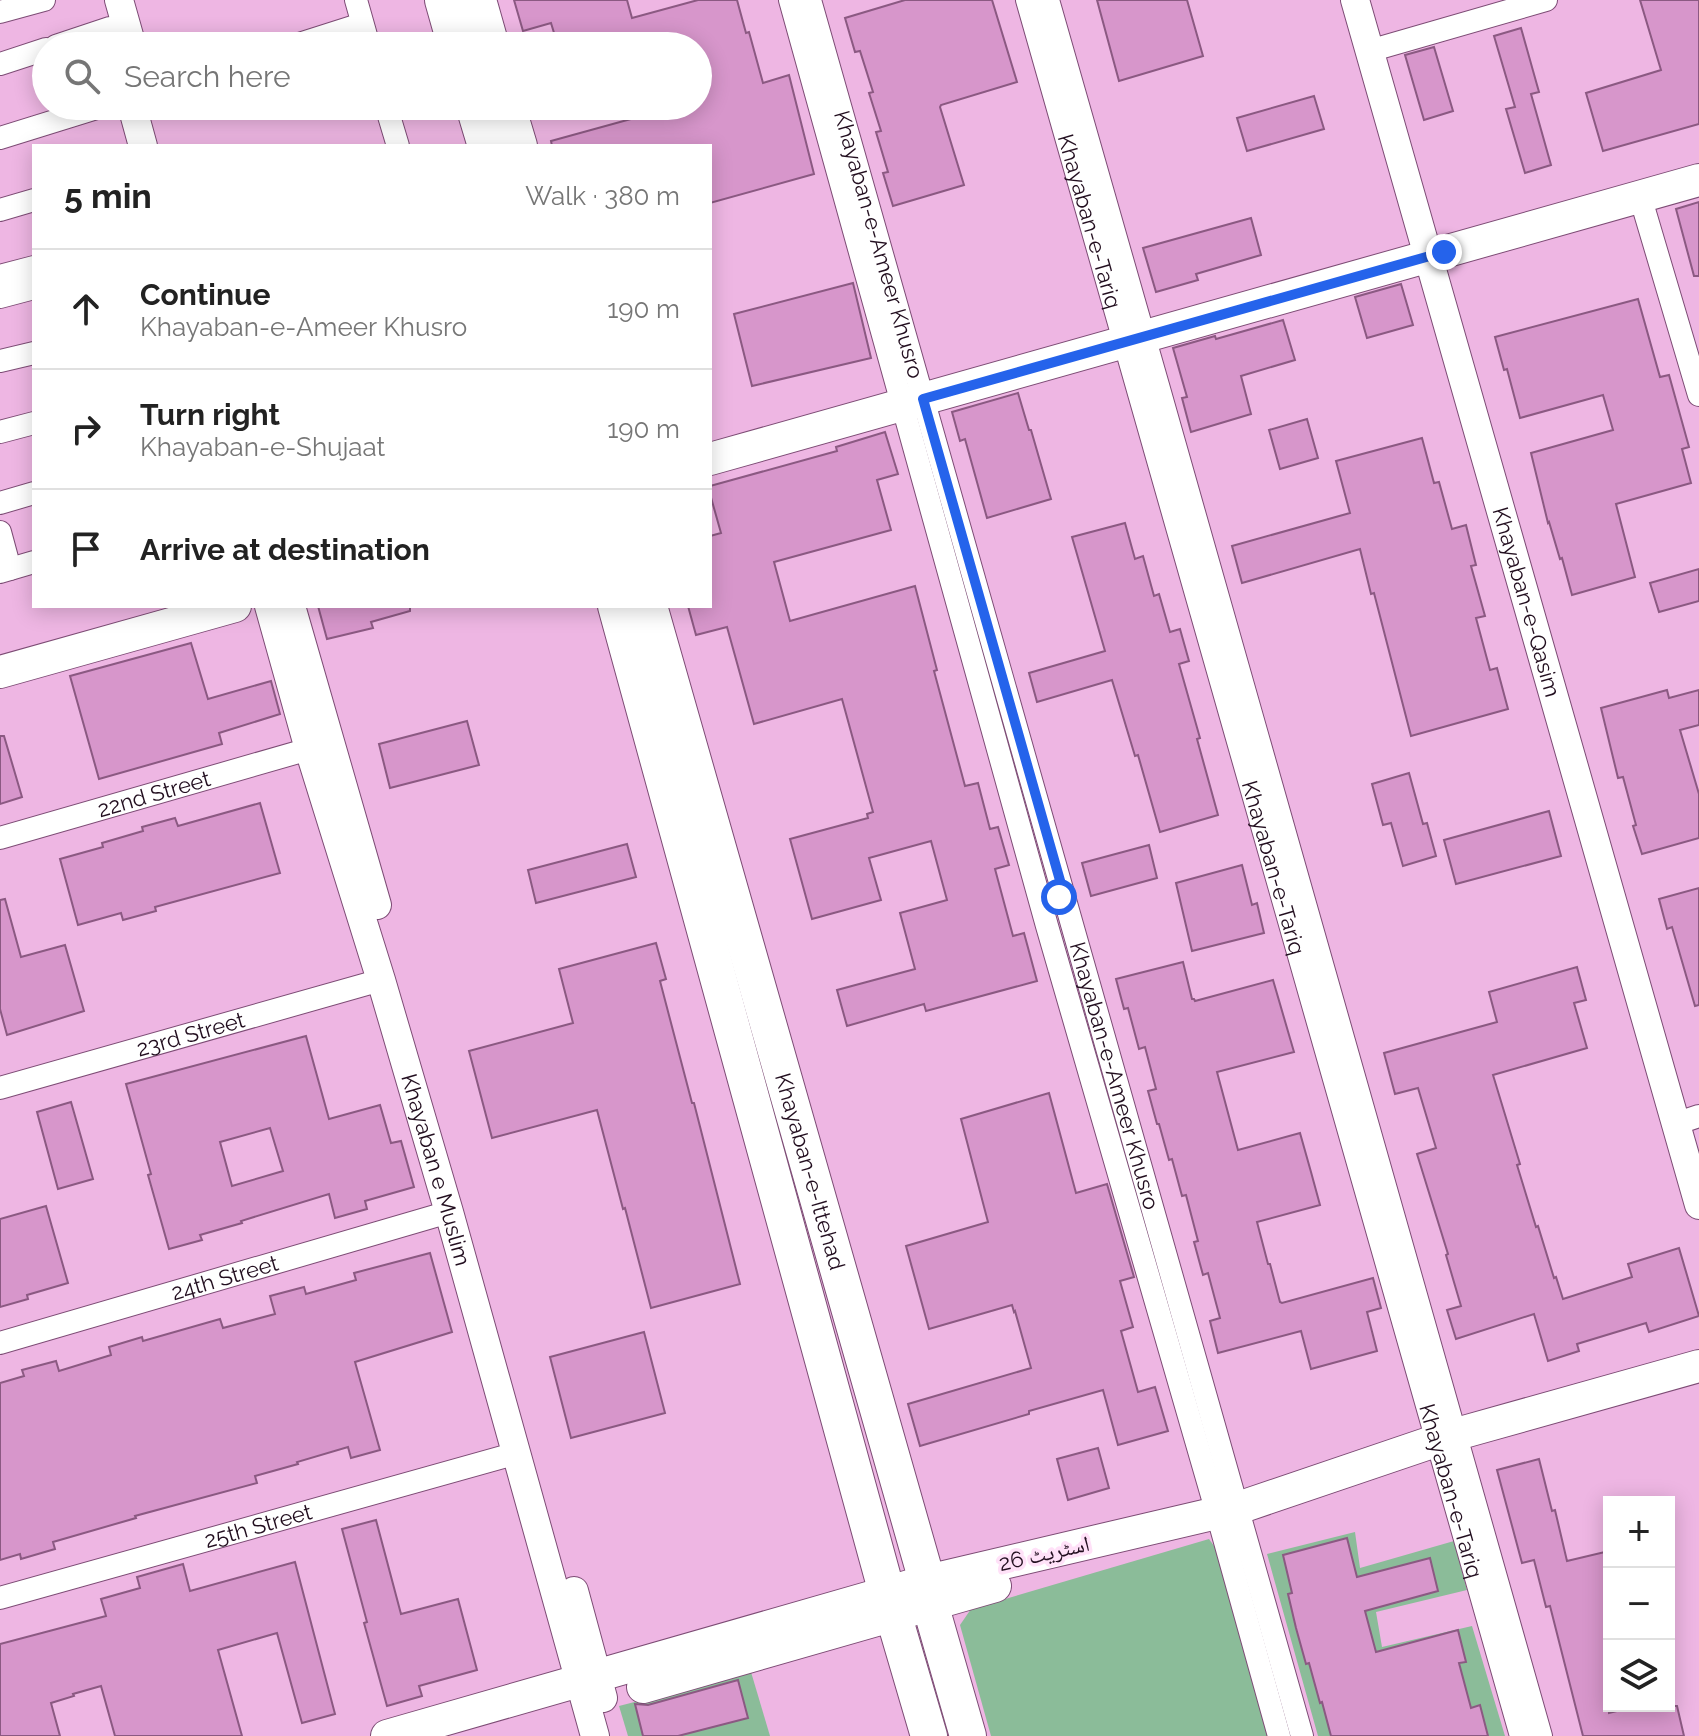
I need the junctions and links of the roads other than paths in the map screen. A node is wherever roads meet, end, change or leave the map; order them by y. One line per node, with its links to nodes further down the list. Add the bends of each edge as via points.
1 (44, 0): 14 (street)
2 (102, 0): 16 (street)
3 (119, 0): 17 (street)
4 (356, 0): 15 (street)
5 (443, 0): 20 (main road)
6 (478, 0): 21 (main road)
7 (790, 0): 46 (street, Khayaban-e-Ameer Khusro)
8 (810, 0): 46 (street, Khayaban-e-Ameer Khusro)
9 (1027, 0): 42 (street, Khayaban-e-Tariq)
10 (1048, 0): 42 (street, Khayaban-e-Tariq)
11 (1355, 0): 22 (street, Khayaban-e-Qasim)
12 (1373, 0): 22 (street, Khayaban-e-Qasim)
13 (1546, 0): 22 (street)
14 (0, 12)
15 (362, 24): 18 (street); 19 (street)
16 (112, 32)
17 (128, 32)
18 (337, 32)
19 (365, 32)
20 (452, 32)
21 (487, 32)
22 (1378, 48): 37 (street, Khayaban-e-Qasim)
23 (32, 54): 24 (street)
24 (0, 64)
25 (58, 120): 29 (street)
26 (136, 120): 30 (street)
27 (153, 120): 31 (street)
28 (390, 120): 32 (street)
29 (0, 138)
30 (142, 144)
31 (159, 144)
32 (397, 144)
33 (1699, 180): 34 (main road)
34 (1640, 196): 37 (main road); 45 (street)
35 (32, 201): 36 (street)
36 (0, 210)
37 (1436, 254): 42 (main road); 72 (street, Khayaban-e-Qasim)
38 (32, 268): 39 (street)
39 (0, 276)
40 (32, 289): 41 (street)
41 (0, 297)
42 (1135, 339): 46 (main road); 78 (street, Khayaban-e-Tariq)
43 (32, 353): 44 (street)
44 (0, 361)
45 (1699, 395)
46 (913, 402): 49 (main road); 65 (street, Khayaban-e-Ameer Khusro); 66 (street, Khayaban-e-Ameer Khusro)
47 (32, 424): 48 (street)
48 (0, 432)
49 (712, 458)
50 (32, 494): 51 (street)
51 (0, 503)
52 (0, 532): 54 (street)
53 (32, 563): 54 (street)
54 (5, 570)
55 (150, 608): 61 (main road)
56 (228, 608): 62 (main road)
57 (270, 608): 63 (street, Khayaban e Muslim)
58 (292, 608): 71 (street, Khayaban e Muslim)
59 (617, 608): 83 (main road, Khayaban-e-Ittehad)
60 (650, 608): 81 (main road, Khayaban-e-Ittehad)
61 (0, 650)
62 (0, 672)
63 (309, 749): 64 (street, 22nd Street); 69 (street, Khayaban e Muslim)
64 (0, 838)
65 (1055, 865): 66 (street, via 1044,876); 67 (street, Khayaban-e-Ameer Khusro)
66 (1031, 868): 68 (street, Khayaban-e-Ameer Khusro)
67 (1067, 905): 68 (street, via 1051,897); 80 (street, Khayaban-e-Ameer Khusro)
68 (1043, 913): 80 (street, Khayaban-e-Ameer Khusro)
69 (381, 980): 70 (street, 23rd Street); 71 (street, Khayaban e Muslim)
70 (0, 1088)
71 (424, 1098): 74 (street, Khayaban e Muslim); 84 (street, Khayaban e Muslim)
72 (1691, 1126): 73 (street, Khayaban-e-Qasim)
73 (1699, 1205)
74 (449, 1212): 75 (street, 24th Street); 79 (street, Khayaban e Muslim)
75 (0, 1343)
76 (1699, 1366): 78 (main road, اسٹریٹ 26)
77 (1699, 1389): 78 (main road, اسٹریٹ 26)
78 (1448, 1448): 80 (main road, اسٹریٹ 26); 93 (street, Khayaban-e-Tariq); 94 (street, Khayaban-e-Tariq)
79 (517, 1453): 82 (street, 25th Street); 84 (street, Khayaban e Muslim)
80 (1229, 1516): 81 (main road, اسٹریٹ 26); 91 (street, Khayaban-e-Ameer Khusro); 92 (street, Khayaban-e-Ameer Khusro)
81 (928, 1593): 83 (main road, اسٹریٹ 26); 90 (main road, Khayaban-e-Ittehad)
82 (0, 1598)
83 (890, 1604): 84 (main road, اسٹریٹ 26); 89 (main road, Khayaban-e-Ittehad)
84 (591, 1690): 85 (main road, اسٹریٹ 26); 86 (main road, اسٹریٹ 26); 87 (street, Khayaban e Muslim); 88 (street, Khayaban e Muslim)
85 (387, 1736)
86 (469, 1736)
87 (595, 1736)
88 (614, 1736)
89 (929, 1736)
90 (968, 1736)
91 (1279, 1736)
92 (1302, 1736)
93 (1521, 1736)
94 (1541, 1736)

